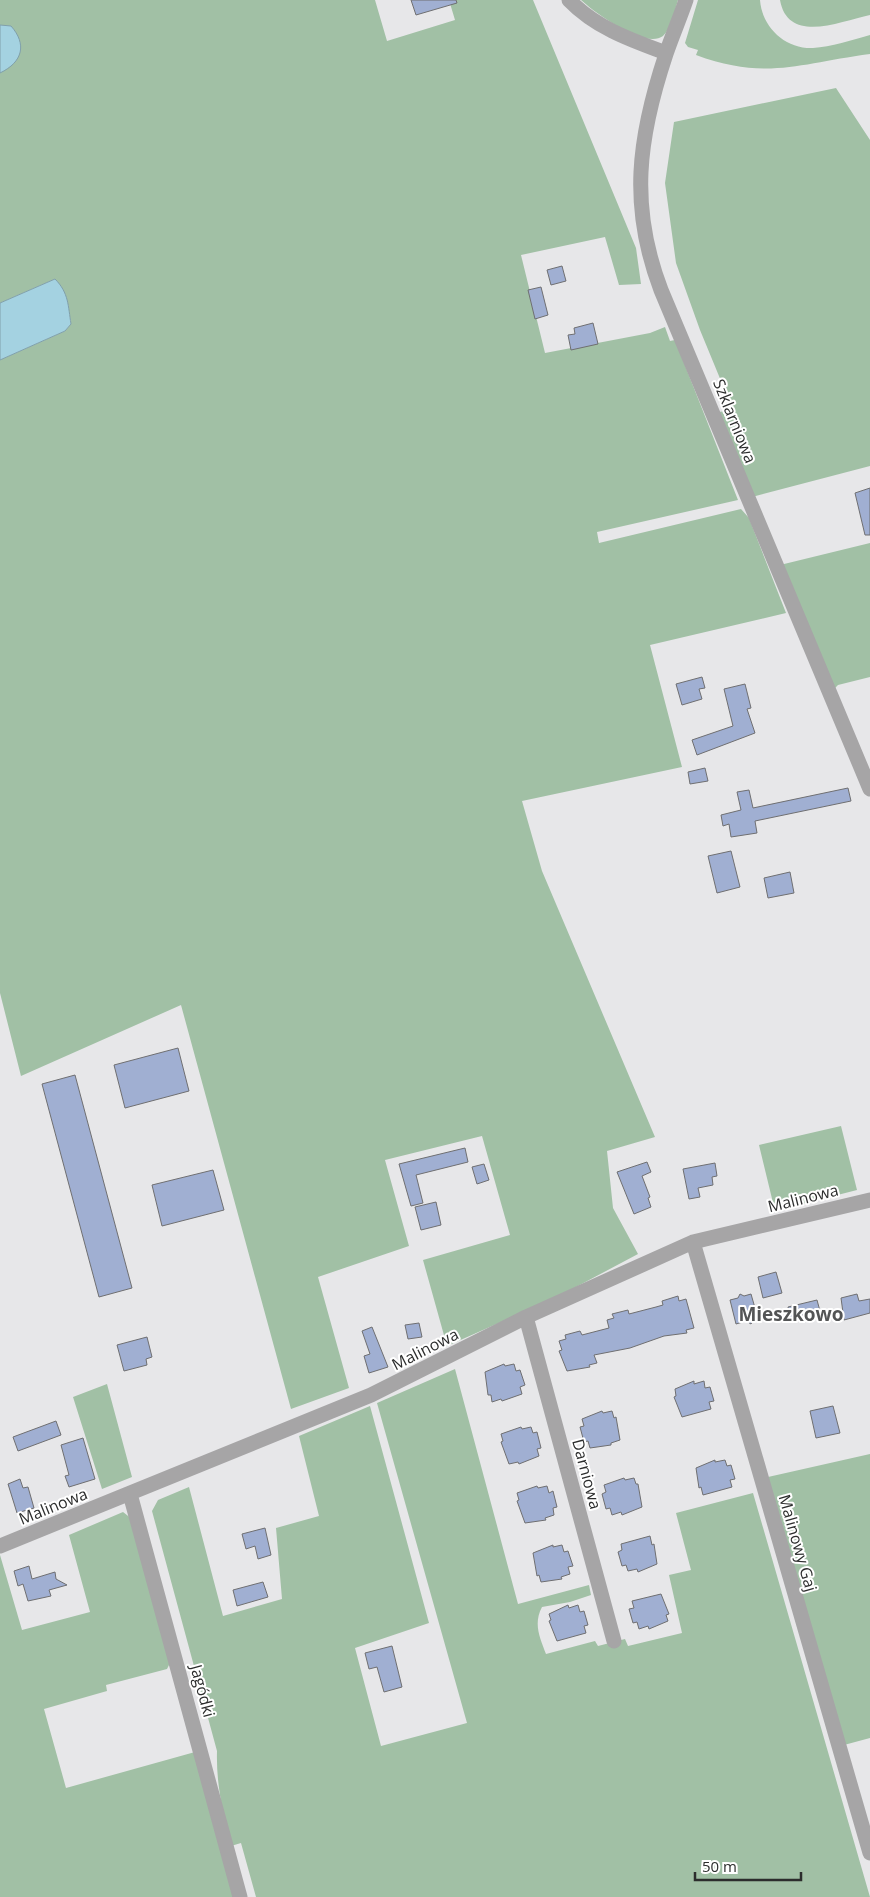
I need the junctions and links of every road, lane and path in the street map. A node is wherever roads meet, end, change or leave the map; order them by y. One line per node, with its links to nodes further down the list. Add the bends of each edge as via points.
1 (569, 0): 3 (street, via 603,27)
2 (686, 0): 3 (street, Szklarniowa)
3 (666, 53): 4 (street, Szklarniowa, via 646,132 640,179 647,249 661,290)
4 (870, 789)
5 (870, 1200): 6 (street, Malinowa)
6 (693, 1242): 7 (street, Malinowa); 11 (street, Malinowy Gaj)
7 (526, 1317): 8 (street, Malinowa, via 371,1395); 10 (street, Darniowa)
8 (130, 1494): 9 (street, Malinowa); 13 (street, Jagódki)
9 (0, 1546)
10 (614, 1640)
11 (863, 1806): 12 (street, Malinowy Gaj)
12 (870, 1853)
13 (240, 1897)

